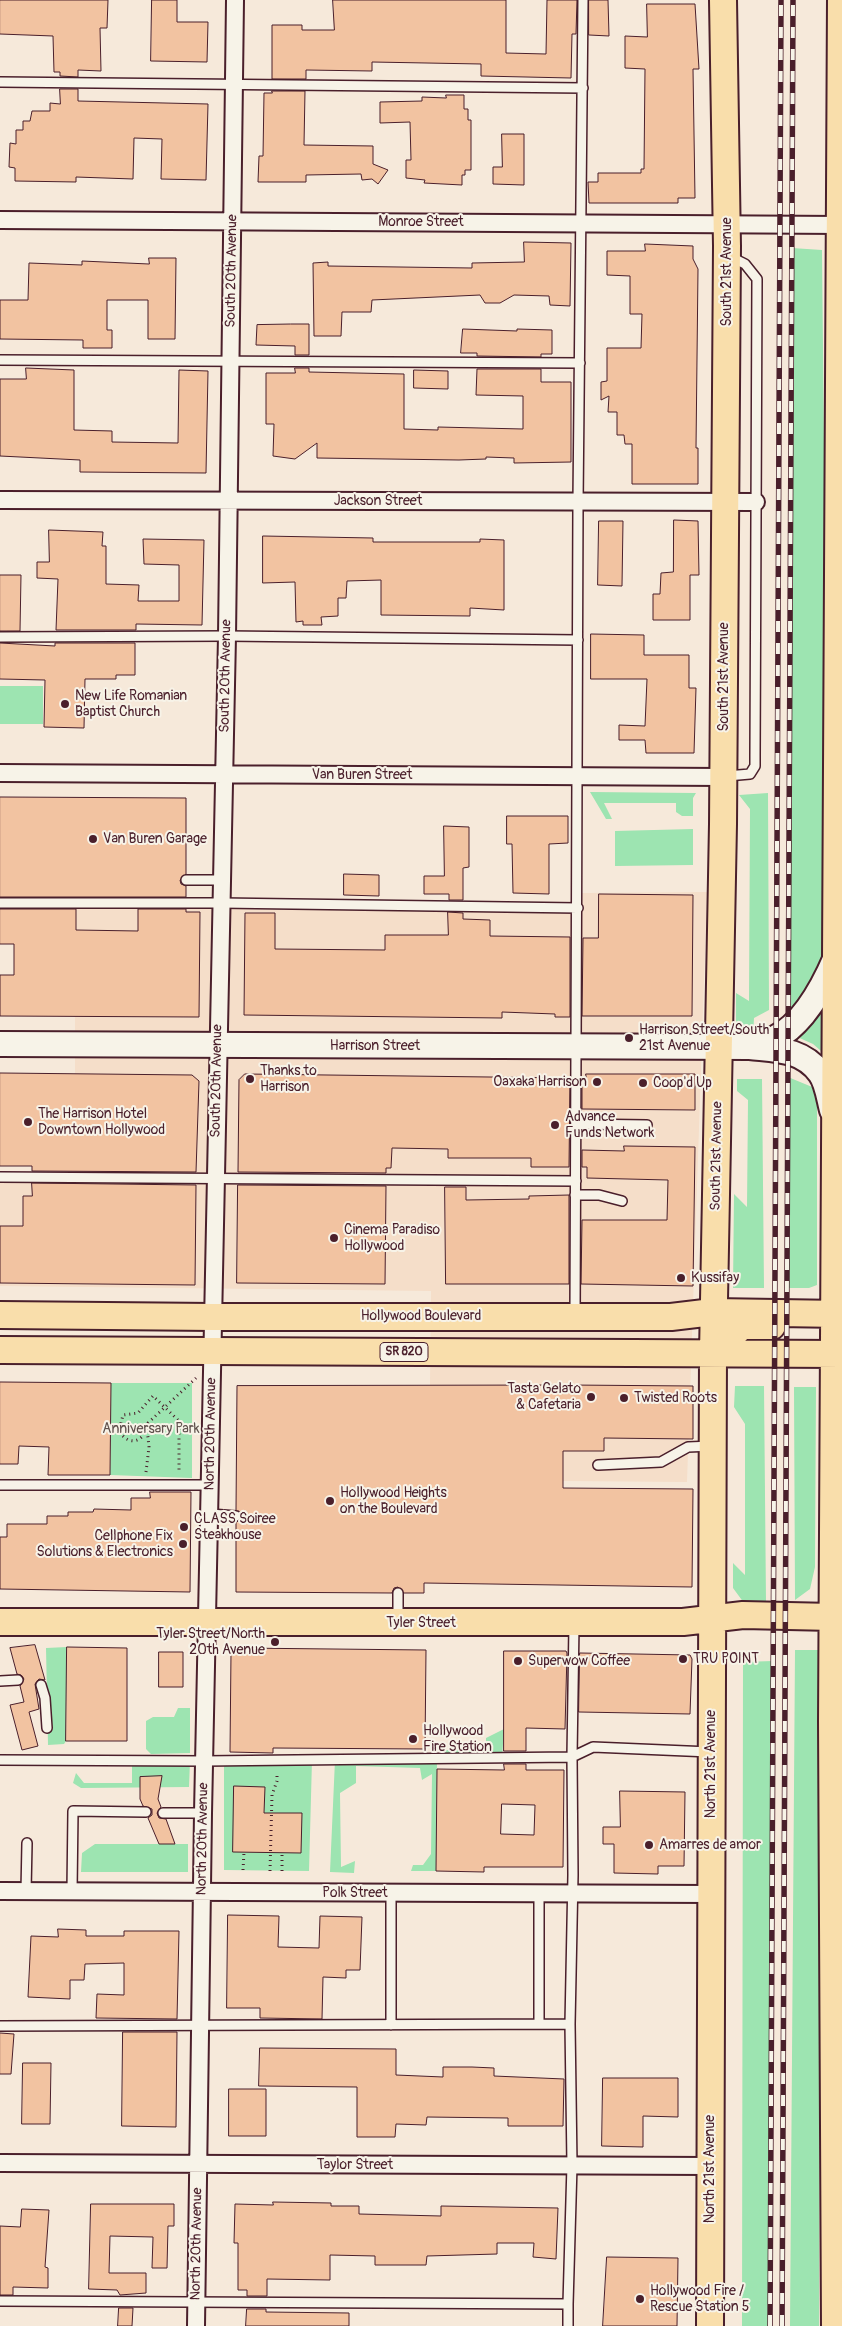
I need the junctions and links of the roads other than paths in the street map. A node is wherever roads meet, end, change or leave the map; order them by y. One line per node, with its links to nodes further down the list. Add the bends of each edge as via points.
1 (235, 0): 7 (street, South 20th Avenue)
2 (583, 0): 8 (lane)
3 (724, 0): 12 (main road, South 21st Avenue)
4 (841, 0): 5 (main road)
5 (841, 38): 13 (main road)
6 (0, 82): 7 (lane)
7 (232, 84): 8 (lane); 10 (street, South 20th Avenue)
8 (582, 88): 11 (lane)
9 (0, 220): 10 (street, Monroe Street)
10 (232, 222): 11 (street, Monroe Street); 16 (street, South 20th Avenue)
11 (582, 222): 12 (street, Monroe Street); 17 (lane)
12 (727, 224): 13 (street, Monroe Street); 14 (main road, South 21st Avenue)
13 (841, 225): 18 (main road)
14 (727, 255): 23 (main road, South 21st Avenue); 24 (lane, via 745,264 757,279)
15 (0, 360): 16 (lane)
16 (231, 360): 17 (lane); 21 (street, South 20th Avenue)
17 (580, 363): 22 (lane)
18 (841, 378): 19 (main road)
19 (840, 488): 25 (main road)
20 (0, 500): 21 (street, Jackson Street)
21 (229, 500): 22 (street, Jackson Street); 27 (street, South 20th Avenue)
22 (578, 502): 23 (street, Jackson Street); 28 (lane)
23 (726, 502): 24 (street, Jackson Street); 32 (main road, South 21st Avenue)
24 (756, 502): 32 (lane, via 755,766 750,774)
25 (840, 591): 38 (main road)
26 (0, 636): 27 (lane)
27 (228, 636): 28 (lane); 30 (street, South 20th Avenue)
28 (578, 640): 31 (lane)
29 (0, 773): 30 (street, Van Buren Street)
30 (224, 774): 31 (street, Van Buren Street); 34 (street, South 20th Avenue)
31 (578, 776): 32 (street, Van Buren Street); 37 (lane)
32 (724, 776): 42 (main road, South 21st Avenue)
33 (186, 880): 34 (lane)
34 (222, 880): 36 (street, South 20th Avenue)
35 (0, 903): 36 (lane)
36 (221, 903): 37 (lane); 40 (street, South 20th Avenue)
37 (578, 908): 41 (lane)
38 (839, 956): 43 (main road, Harrison Street, via 822,989 806,1010 776,1037); 45 (main road)
39 (0, 1044): 40 (main road, Harrison Street)
40 (218, 1046): 41 (main road, Harrison Street); 48 (street, South 20th Avenue)
41 (577, 1047): 42 (main road, Harrison Street); 44 (lane)
42 (720, 1047): 43 (main road, Harrison Street); 52 (main road, South 21st Avenue)
43 (750, 1047): 45 (main road, Harrison Street, via 788,1050 804,1058 821,1074)
44 (577, 1124): 46 (lane); 49 (lane)
45 (836, 1124): 56 (main road)
46 (646, 1125)
47 (0, 1177): 48 (lane)
48 (216, 1180): 49 (lane); 55 (street, South 20th Avenue)
49 (576, 1181): 50 (lane)
50 (576, 1195): 51 (lane, via 599,1195); 54 (lane)
51 (622, 1201)
52 (714, 1312): 54 (main road, Hollywood Boulevard, via 671,1317); 56 (main road, Hollywood Boulevard); 59 (main road, South 21st Avenue)
53 (0, 1315): 55 (main road, Hollywood Boulevard)
54 (575, 1316): 55 (main road, Hollywood Boulevard)
55 (213, 1317): 58 (street, South 20th Avenue)
56 (839, 1320): 59 (main road, via 742,1326); 60 (main road)
57 (0, 1350): 58 (main road, SR 820)
58 (212, 1351): 59 (main road, SR 820); 64 (street, North 20th Avenue)
59 (713, 1353): 60 (main road, SR 820); 61 (main road, North 21st Avenue)
60 (839, 1354): 65 (main road)
61 (712, 1446): 62 (lane, via 688,1446 661,1462); 70 (main road, North 21st Avenue)
62 (598, 1465)
63 (0, 1485): 64 (lane)
64 (211, 1485): 66 (street, North 20th Avenue)
65 (838, 1504): 69 (main road)
66 (211, 1514): 67 (lane); 72 (street, North 20th Avenue)
67 (236, 1516)
68 (398, 1593): 74 (lane)
69 (838, 1616): 70 (main road, Tyler Street, via 743,1616); 78 (main road)
70 (712, 1620): 73 (main road, Tyler Street); 80 (main road, North 21st Avenue)
71 (0, 1622): 72 (main road, Tyler Street)
72 (208, 1622): 74 (main road, Tyler Street); 83 (street, North 20th Avenue)
73 (574, 1622): 74 (main road, Tyler Street); 81 (lane)
74 (398, 1623)
75 (18, 1680): 76 (lane)
76 (0, 1681)
77 (41, 1685): 79 (lane)
78 (837, 1720): 88 (main road)
79 (47, 1728)
80 (711, 1752): 81 (lane, via 593,1746); 96 (main road, North 21st Avenue)
81 (572, 1757): 83 (lane); 95 (lane)
82 (0, 1760): 83 (lane)
83 (204, 1761): 86 (street, North 20th Avenue)
84 (146, 1812): 91 (lane, via 73,1812)
85 (163, 1813): 86 (lane)
86 (203, 1813): 92 (street, North 20th Avenue)
87 (27, 1843): 90 (lane)
88 (837, 1890): 102 (main road)
89 (0, 1891): 90 (street, Polk Street)
90 (26, 1891): 91 (street, Polk Street)
91 (72, 1891): 92 (street, Polk Street)
92 (202, 1892): 93 (street, Polk Street); 101 (street, North 20th Avenue)
93 (391, 1893): 94 (street, Polk Street); 100 (lane)
94 (540, 1894): 95 (street, Polk Street); 97 (lane)
95 (572, 1894): 96 (street, Polk Street); 98 (lane)
96 (711, 1894): 106 (main road, North 21st Avenue)
97 (539, 2024): 98 (lane); 100 (lane)
98 (570, 2024): 105 (lane)
99 (0, 2026): 101 (lane)
100 (391, 2026): 101 (lane)
101 (200, 2027): 104 (street, North 20th Avenue)
102 (838, 2080): 113 (main road)
103 (0, 2163): 104 (street, Taylor Street)
104 (198, 2164): 105 (street, Taylor Street); 108 (street, North 20th Avenue)
105 (572, 2165): 106 (street, Taylor Street); 109 (lane)
106 (710, 2166): 112 (main road, North 21st Avenue)
107 (0, 2301): 108 (lane)
108 (196, 2301): 109 (lane); 110 (street, North 20th Avenue)
109 (568, 2304): 111 (lane)
110 (196, 2326)
111 (568, 2326)
112 (710, 2326)
113 (835, 2326)

